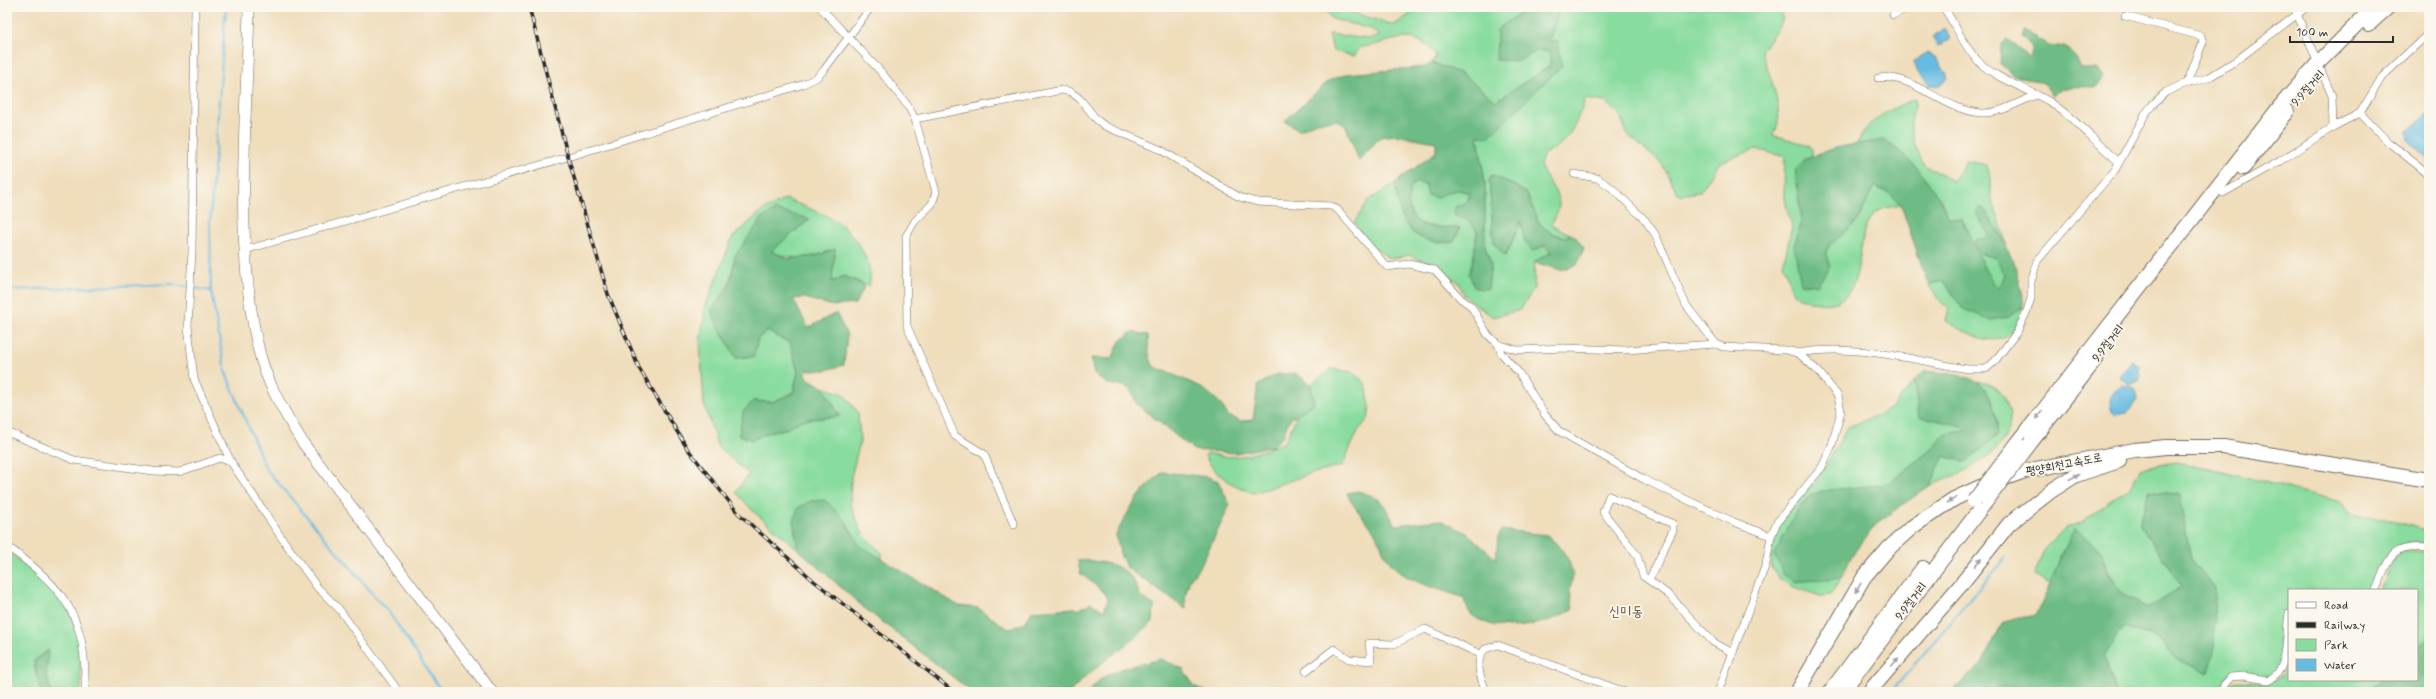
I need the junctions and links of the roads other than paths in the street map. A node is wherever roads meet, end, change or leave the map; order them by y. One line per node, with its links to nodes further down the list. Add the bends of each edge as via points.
1 (194, 7): 32 (street, via 192,251 188,326 194,379)
2 (249, 7): 27 (main road)
3 (820, 7): 15 (street)
4 (871, 7): 15 (street)
5 (1910, 7): 11 (street)
6 (1943, 7): 19 (street, via 1979,62 2001,78)
7 (2294, 7): 13 (street)
8 (2307, 7): 13 (street)
9 (2374, 7): 16 (highway, 9·9절거리)
10 (2388, 7): 16 (highway, 9·9절거리)
11 (1893, 15)
12 (2125, 16): 18 (street, via 2201,36 2203,42)
13 (2298, 16): 16 (street); 18 (street, via 2214,74)
14 (2429, 34): 20 (street, via 2382,77)
15 (848, 38): 21 (street, via 882,73); 27 (street, via 824,70 816,78 801,85 568,157)
16 (2320, 67): 22 (street, via 2332,96); 26 (highway, 9·9절거리); 35 (highway, 9·9절거리, one-way to 35, bridge, via 2257,135 2017,444)
17 (1878, 78): 19 (street, via 1906,81 1959,110 1982,113 2001,110)
18 (2187, 83): 23 (street, via 2166,92 2146,113)
19 (2037, 95): 23 (street, via 2075,120)
20 (2360, 112): 22 (street); 25 (street, via 2388,142 2422,168)
21 (915, 119): 28 (street, via 1062,90 1071,92 1096,120 1105,126 1161,150 1239,197 1257,202 1331,206 1338,210 1388,267 1409,264 1435,270 1461,299 1471,306 1488,335); 36 (street, via 936,192 932,204 915,221 906,236 907,326 955,436 984,454)
22 (2333, 127): 26 (street)
23 (2119, 162): 30 (street, via 2115,170 2038,260 2031,282 2028,311 2017,332 1986,369 1968,369 1857,350 1823,349)
24 (1574, 174): 29 (street, via 1597,178 1612,188 1645,220 1655,234 1686,305)
25 (2429, 177)
26 (2223, 193): 35 (highway, 9·9절거리, bridge, via 2031,442)
27 (245, 250): 48 (main road, via 249,296 259,351 275,396 286,417)
28 (1498, 344): 29 (street, via 1517,350 1625,350); 37 (street, via 1501,353 1519,373 1545,415 1559,431 1645,480 1734,522)
29 (1716, 344): 30 (street, via 1723,347 1786,350)
30 (1798, 353): 37 (street, via 1818,371 1838,396 1841,411 1832,445 1822,467 1777,522)
31 (7, 432): 32 (street, via 74,460 91,464 179,472 220,458)
32 (231, 462): 47 (street, via 280,537 317,587 339,609)
33 (2429, 480): 52 (highway, 평양희천고속도로, one-way to 52, via 2223,447 2166,447 2025,471 1954,499 1912,527 1888,549 1864,577)
34 (2429, 487): 55 (highway, 평양희천고속도로, one-way to 34, via 2009,524 2076,475 2148,454 2222,452)
35 (1980, 500): 53 (highway, 9·9절거리); 54 (highway, 9·9절거리)
36 (1014, 525)
37 (1771, 536): 43 (street, via 1766,564)
38 (7, 546): 46 (street, via 53,583 70,605 83,643)
39 (2429, 548): 41 (street, via 2402,548 2395,553 2388,561)
40 (1648, 580): 40 (street, via 1673,530 1673,524 1609,496 1603,512 1626,545 1637,555 1641,572); 43 (street, via 1669,595 1714,642)
41 (2376, 589)
42 (2288, 624): 56 (street, via 2285,661 2281,671 2268,680 2231,677 2224,685)
43 (1732, 653): 51 (street)
44 (1480, 654): 45 (street, via 1425,629 1394,644 1369,643 1371,661 1349,659 1334,650); 49 (street, via 1480,677); 50 (street, via 1489,646 1498,645)
45 (1306, 671)
46 (85, 692)
47 (400, 692)
48 (492, 692)
49 (1488, 692)
50 (1625, 692)
51 (1718, 692)
52 (1797, 692)
53 (1830, 692)
54 (1842, 692)
55 (1870, 692)
56 (2223, 692)

